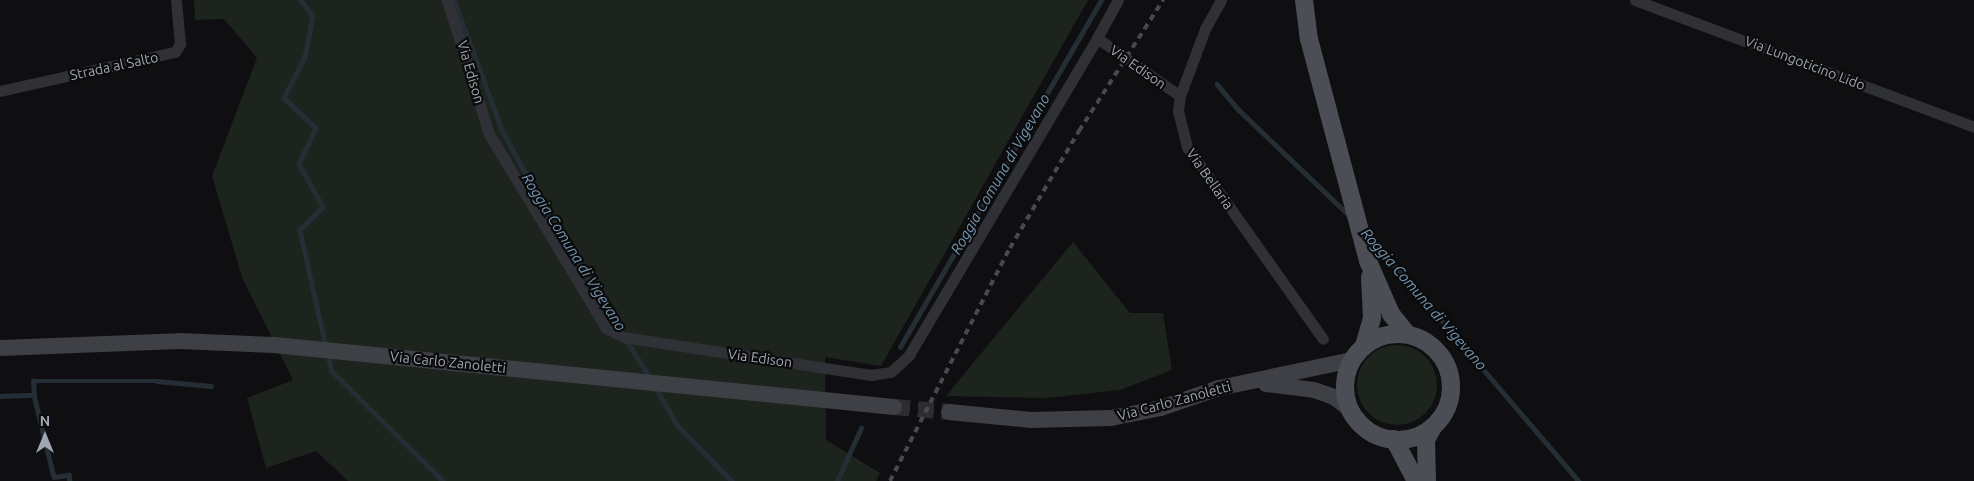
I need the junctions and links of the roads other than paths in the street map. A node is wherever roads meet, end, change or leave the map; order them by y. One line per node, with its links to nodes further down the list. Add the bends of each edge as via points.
1 (176, 0): 8 (street, Strada al Salto, via 180,44 175,52)
2 (447, 0): 7 (street, Via Edison, via 489,134 606,328 628,338 871,375 891,372 910,355)
3 (1118, 0): 7 (street, Via Edison)
4 (1221, 0): 9 (street, Via Bellaria, via 1205,29)
5 (1304, 0): 11 (main road, via 1309,40)
6 (1635, 0): 10 (street, Via Lungoticino Lido)
7 (1097, 38): 9 (street, Via Edison)
8 (0, 91)
9 (1180, 96): 13 (street, Via Bellaria, via 1178,111 1187,147)
10 (1974, 127)
11 (1368, 261): 12 (main road, via 1391,314); 15 (main road, via 1372,318)
12 (1407, 334): 15 (main road, via 1391,334); 20 (main road, via 1436,349 1449,372 1449,402)
13 (1324, 339)
14 (0, 348): 17 (main road, Via Carlo Zanoletti, via 179,341 325,350)
15 (1358, 353): 16 (main road, Via Carlo Zanoletti); 18 (main road, via 1345,384)
16 (1249, 383): 18 (main road, Via Carlo Zanoletti, via 1314,390 1334,397); 19 (main road, Via Carlo Zanoletti, via 1219,388 1161,408 1111,418 1031,420)
17 (894, 407)
18 (1350, 409): 21 (main road, via 1368,430)
19 (948, 412)
20 (1433, 427): 21 (main road, via 1408,439); 23 (main road, via 1426,440)
21 (1394, 439): 22 (main road)
22 (1416, 481)
23 (1427, 481)

